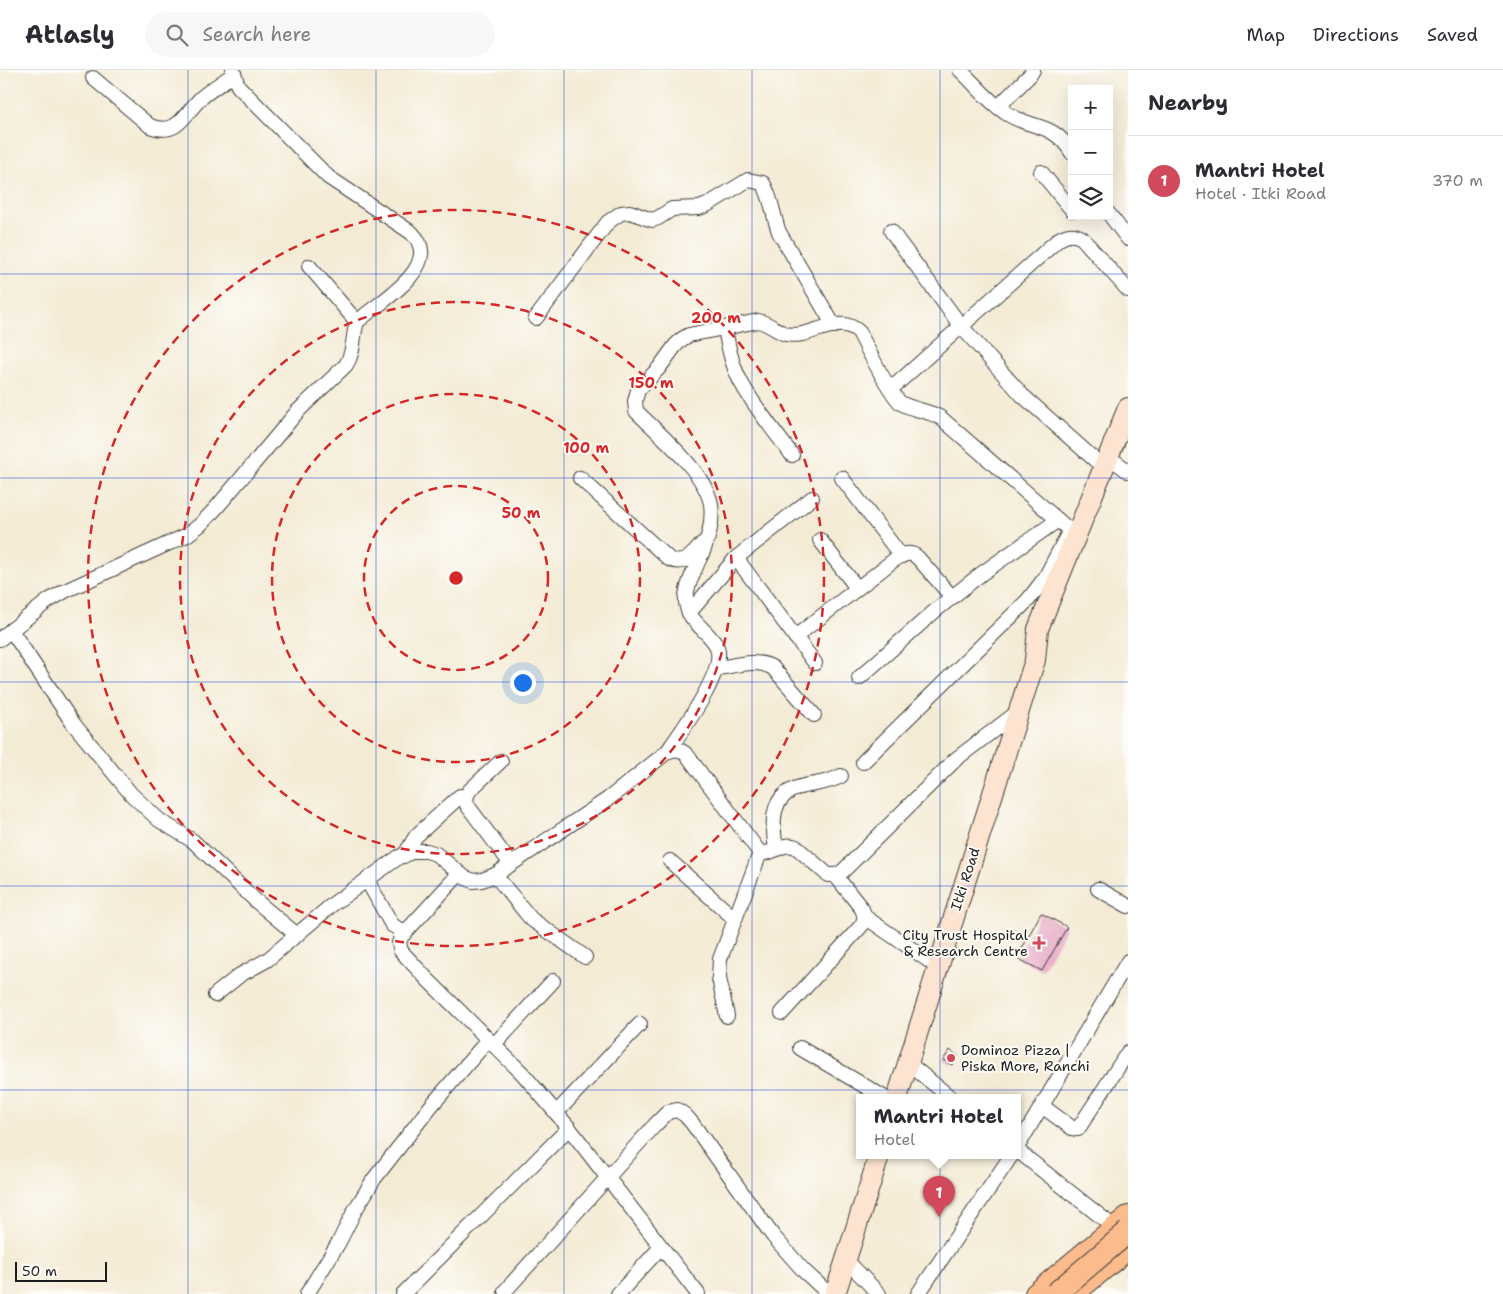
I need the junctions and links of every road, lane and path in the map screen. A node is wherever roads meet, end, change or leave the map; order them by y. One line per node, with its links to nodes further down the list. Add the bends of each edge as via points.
1 (960, 70): 5 (street)
2 (1033, 70): 5 (street)
3 (234, 72): 4 (street, via 202,98 178,124 160,130 150,126); 17 (street, via 238,86 328,177 403,226 420,243 421,256 407,281)
4 (92, 78)
5 (998, 107): 6 (street, via 1007,114 1047,128)
6 (1068, 146)
7 (1041, 172): 8 (street)
8 (1068, 205)
9 (1113, 219): 13 (street)
10 (1071, 220): 12 (street)
11 (891, 231): 19 (street)
12 (1066, 235): 15 (street, via 1082,238); 19 (street)
13 (1128, 239)
14 (309, 266): 17 (street)
15 (1128, 290)
16 (536, 318): 18 (street, via 614,217 630,212 652,220 672,209 699,208 748,180 763,183 768,191 779,232)
17 (357, 322): 38 (street, via 352,356 346,365 298,411 200,525 187,535 65,591)
18 (834, 326): 20 (street, via 796,334 786,334 758,321); 21 (street, via 853,327 859,332)
19 (961, 326): 21 (street); 25 (street, via 1022,395)
20 (725, 328): 24 (street, via 742,385); 31 (street, via 682,339 638,390 634,401 636,410 694,471 706,489 711,504)
21 (891, 389): 29 (street, via 901,403 941,418)
22 (1128, 408): 25 (street)
23 (1128, 437): 25 (street)
24 (792, 455)
25 (1116, 467): 30 (street); 40 (street, via 1049,635)
26 (580, 478): 31 (street, via 677,563 684,561)
27 (842, 478): 33 (street)
28 (812, 498): 34 (street)
29 (1058, 520): 30 (street); 36 (street)
30 (1072, 533): 40 (street, via 1038,629); 48 (street, via 1032,596)
31 (708, 539): 37 (street, via 688,589 686,602)
32 (820, 540): 35 (street)
33 (901, 556): 35 (street); 36 (street, via 913,554)
34 (736, 558): 37 (street); 39 (street)
35 (858, 588): 39 (street)
36 (952, 597): 43 (street)
37 (689, 613): 42 (street, via 717,646)
38 (6, 634): 64 (street, via 131,794 159,820 192,841)
39 (795, 638): 41 (street)
40 (1035, 660): 44 (street, Itki Road)
41 (815, 663)
42 (717, 668): 45 (street, via 766,664); 46 (street, via 701,701)
43 (859, 678)
44 (1019, 710): 58 (street, via 956,759 842,872); 68 (street, Itki Road)
45 (814, 715)
46 (667, 752): 52 (street, via 674,749 687,755); 55 (street, via 608,799)
47 (501, 761): 55 (street, via 469,791 466,805)
48 (863, 762)
49 (841, 776): 51 (street, via 823,784 799,788 781,800 775,810 772,827)
50 (460, 796): 53 (street, via 416,836)
51 (776, 849): 52 (street); 58 (street, via 790,844 828,875)
52 (760, 853): 63 (street)
53 (404, 856): 56 (street, via 415,851 427,851 436,854); 59 (street)
54 (670, 861): 63 (street)
55 (511, 864): 57 (street)
56 (459, 874): 57 (street, via 473,881); 65 (street)
57 (495, 875): 66 (street, via 531,919)
58 (835, 875): 62 (street, via 862,909)
59 (367, 880): 64 (street, via 332,904); 65 (street, via 392,925 402,931)
60 (1098, 889): 61 (street)
61 (1128, 906)
62 (865, 918): 68 (street); 71 (street)
63 (735, 919): 72 (street, via 718,966)
64 (297, 935): 70 (street)
65 (401, 937): 74 (street, via 399,943 406,958)
66 (585, 957)
67 (1128, 961): 81 (street)
68 (938, 967): 77 (street, Itki Road)
69 (553, 980): 74 (street)
70 (215, 995)
71 (782, 1013)
72 (727, 1016)
73 (640, 1024): 82 (street)
74 (491, 1042): 82 (street); 95 (street, via 431,1106 374,1179)
75 (800, 1048): 78 (street)
76 (1128, 1052): 81 (street, via 1078,1129)
77 (908, 1063): 79 (street, Itki Road); 80 (street)
78 (878, 1094)
79 (898, 1094)
80 (946, 1094)
81 (1042, 1106): 84 (street)
82 (556, 1113): 83 (street)
83 (569, 1128): 88 (street); 96 (street)
84 (1021, 1141)
85 (1021, 1154): 89 (street)
86 (878, 1159): 92 (street)
87 (1010, 1159): 102 (street)
88 (608, 1178): 90 (street); 94 (street); 99 (street, via 668,1112 677,1110 692,1123 773,1236 804,1272)
89 (1125, 1229): 103 (main road); 104 (main road, bridge)
90 (661, 1247): 97 (street); 98 (street)
91 (1128, 1248): 105 (main road)
92 (846, 1260): 100 (street); 101 (street)
93 (1128, 1261): 106 (main road)
94 (505, 1291)
95 (307, 1294)
96 (403, 1294)
97 (618, 1294)
98 (698, 1294)
99 (829, 1294)
100 (835, 1294)
101 (879, 1294)
102 (918, 1294)
103 (1036, 1294)
104 (1055, 1294)
105 (1073, 1294)
106 (1089, 1294)

